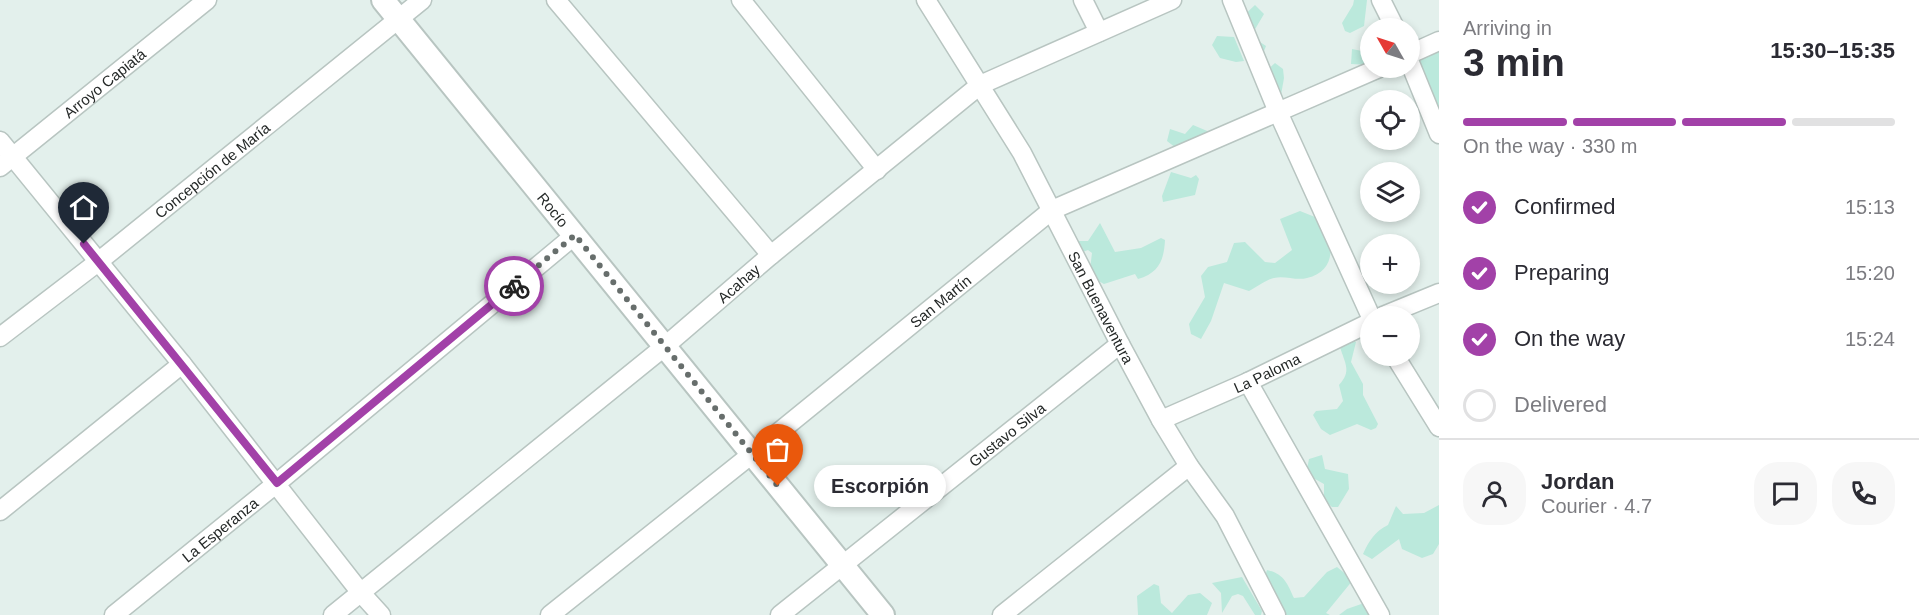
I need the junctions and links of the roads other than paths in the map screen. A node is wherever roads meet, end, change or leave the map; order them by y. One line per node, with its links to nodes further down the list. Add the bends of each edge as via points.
1 (207, 0): 22 (street, Arroyo Capiatá)
2 (383, 0): 12 (main road, Rocío)
3 (423, 0): 12 (street, Concepción de María)
4 (556, 0): 26 (street)
5 (741, 0): 23 (street)
6 (926, 0): 18 (street, San Buenaventura)
7 (1083, 0): 13 (street)
8 (1172, 0): 13 (street, Acahay)
9 (1232, 0): 19 (street)
10 (1381, 0): 11 (street)
11 (1390, 18)
12 (399, 20): 25 (main road, Rocío); 27 (street, Concepción de María)
13 (1100, 32): 18 (street, Acahay)
14 (1439, 41): 15 (street)
15 (1420, 50)
16 (1360, 76): 19 (street, San Martín)
17 (1416, 78): 20 (street)
18 (980, 85): 23 (street, Acahay); 24 (street, San Buenaventura)
19 (1278, 112): 24 (street, San Martín); 29 (street)
20 (1439, 134)
21 (0, 141): 22 (street)
22 (7, 161): 27 (street)
23 (877, 170): 26 (street, Acahay)
24 (1052, 210): 33 (street, San Buenaventura); 40 (street, San Martín)
25 (575, 235): 34 (main road, Rocío); 42 (street, La Esperanza)
26 (771, 255): 34 (street, Acahay)
27 (98, 261): 32 (street, Concepción de María); 35 (street)
28 (1439, 293): 30 (street)
29 (1366, 306)
30 (1407, 306)
31 (1360, 327): 37 (street, La Paloma)
32 (0, 337)
33 (1120, 344): 38 (street, San Buenaventura); 44 (street, Gustavo Silva)
34 (664, 347): 40 (main road, Rocío); 45 (street, Acahay)
35 (182, 364): 42 (street); 43 (street)
36 (1401, 366): 39 (street)
37 (1248, 382): 38 (street, La Paloma); 54 (street)
38 (1161, 420): 41 (street, San Buenaventura)
39 (1439, 427)
40 (752, 454): 44 (main road, Rocío); 49 (street, San Martín)
41 (1189, 466): 52 (street); 53 (street, San Buenaventura, via 1225,516)
42 (277, 483): 45 (street); 46 (street, La Esperanza)
43 (0, 512)
44 (843, 566): 50 (street, Gustavo Silva); 51 (main road, Rocío)
45 (361, 593): 47 (street, Acahay); 48 (street)
46 (114, 615)
47 (333, 615)
48 (381, 615)
49 (550, 615)
50 (780, 615)
51 (884, 615)
52 (1002, 615)
53 (1276, 615)
54 (1380, 615)

